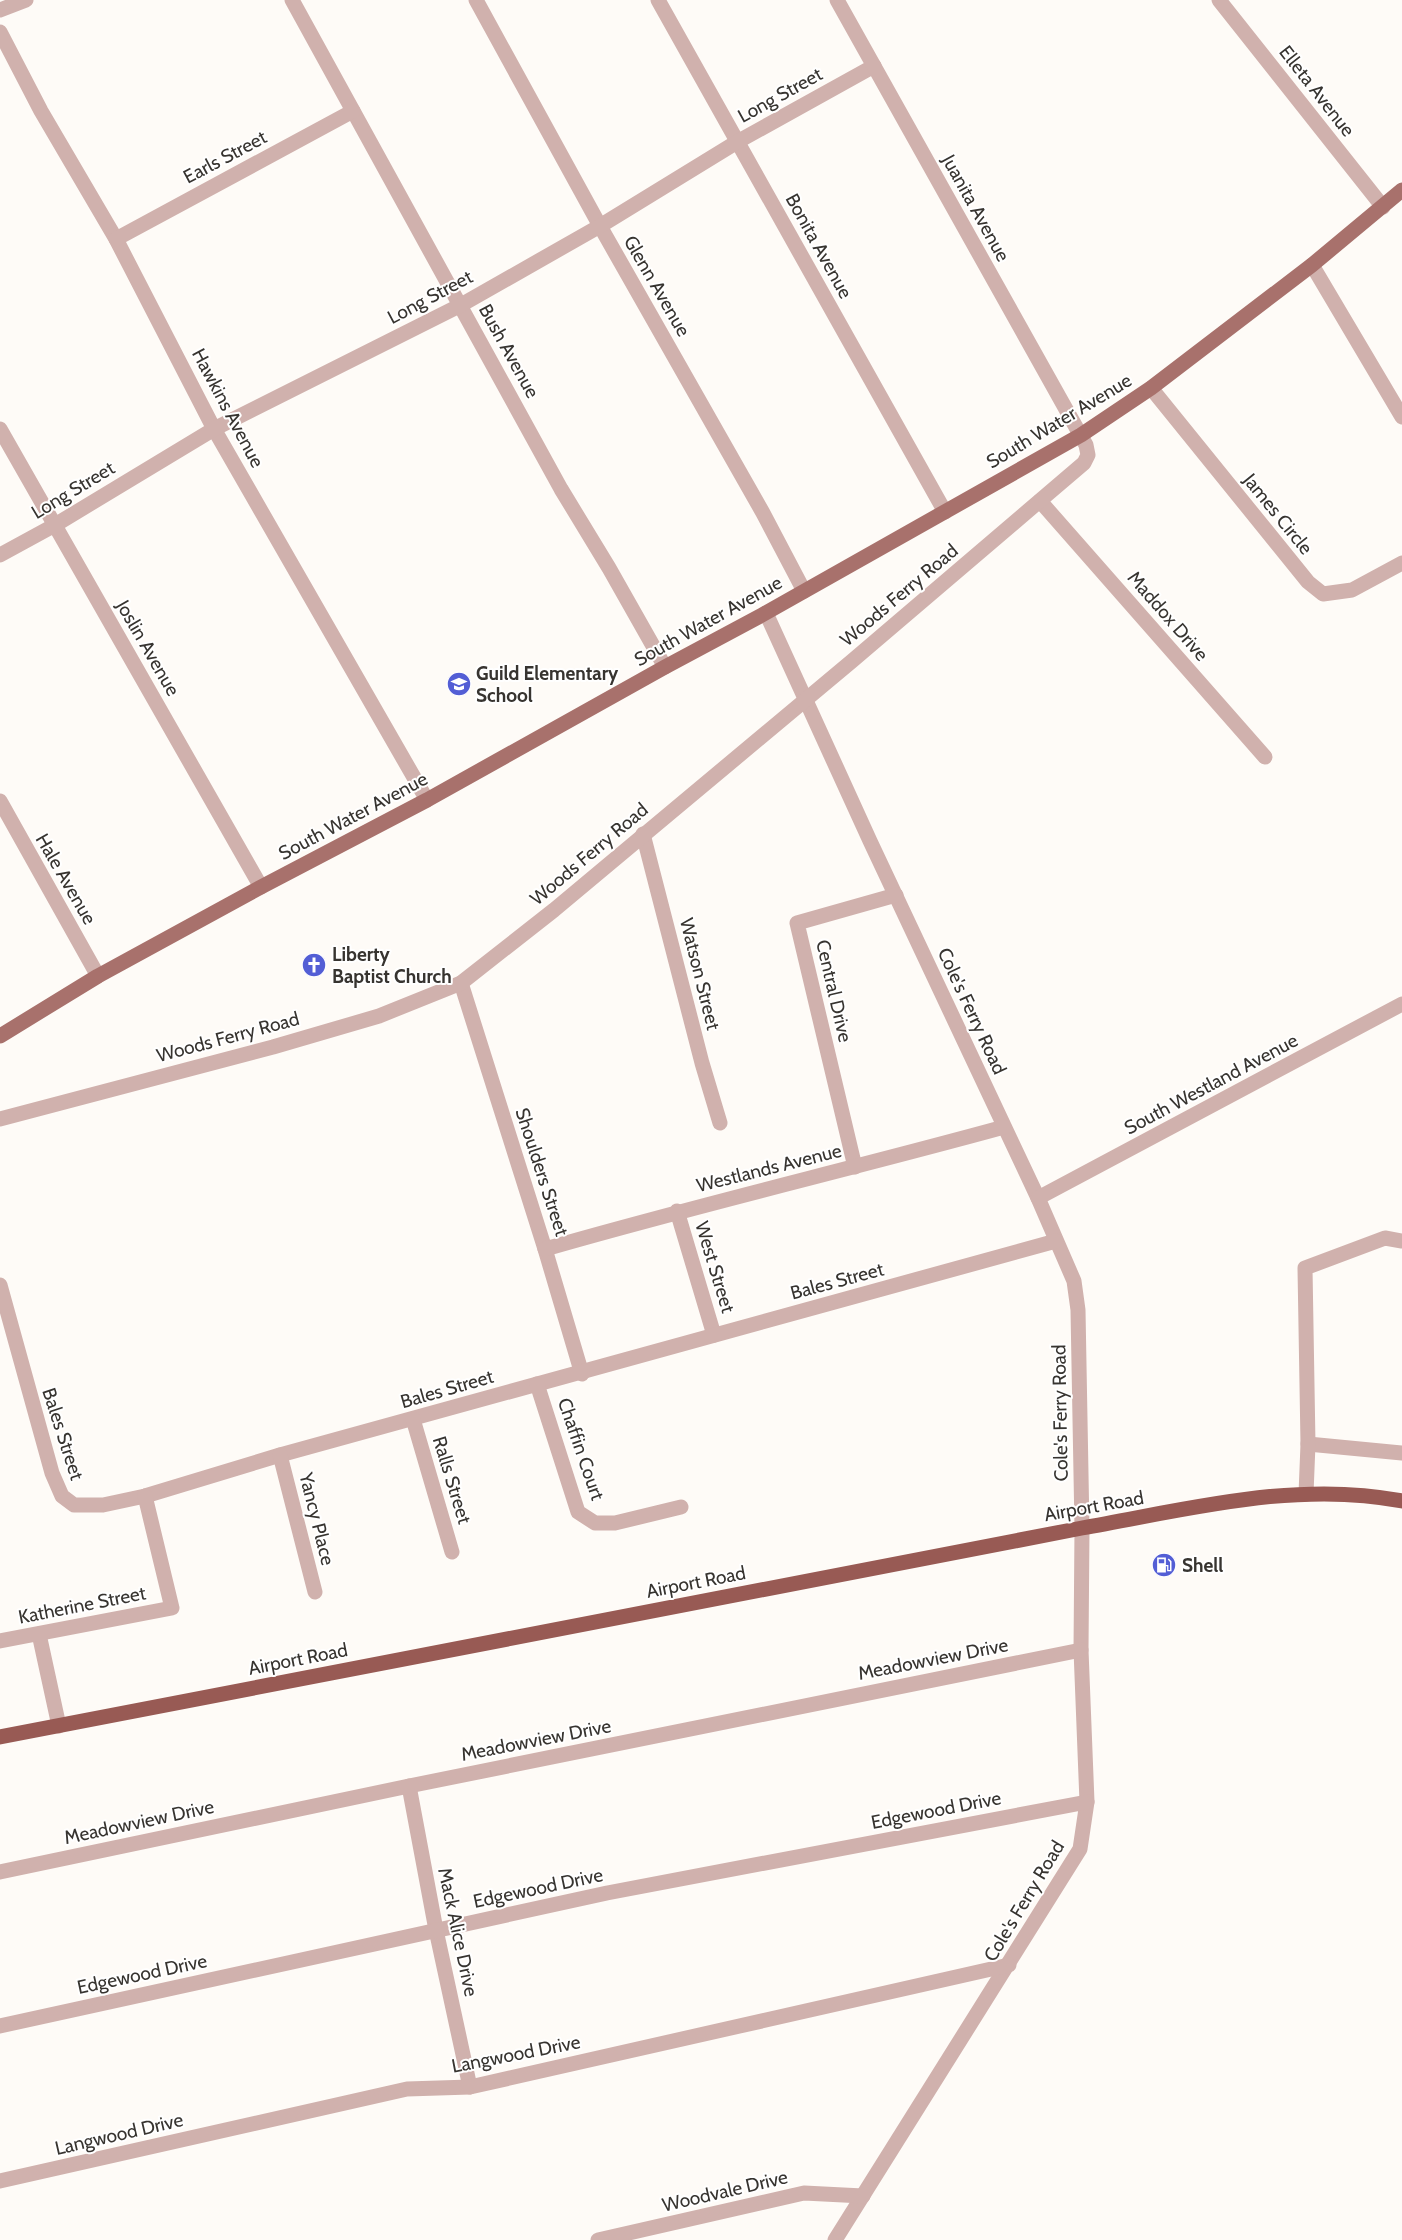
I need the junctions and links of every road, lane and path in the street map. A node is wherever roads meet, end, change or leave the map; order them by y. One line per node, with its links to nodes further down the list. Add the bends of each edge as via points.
1 (26, 0): 7 (street)
2 (292, 0): 10 (street, Bush Avenue)
3 (476, 0): 14 (street, Glenn Avenue)
4 (658, 0): 11 (street, Bonita Avenue)
5 (837, 0): 9 (street, Juanita Avenue)
6 (1219, 0): 13 (street, Elleta Avenue)
7 (0, 10)
8 (0, 32): 15 (street, Hawkins Avenue, via 41,111)
9 (874, 66): 11 (street, Long Street); 22 (street, Juanita Avenue)
10 (353, 111): 15 (street, Earls Street); 17 (street, Bush Avenue)
11 (737, 142): 14 (street, Long Street); 24 (street, Bonita Avenue)
12 (1402, 190): 13 (main road, South Water Avenue)
13 (1383, 207): 16 (main road, South Water Avenue)
14 (600, 226): 17 (street, Long Street); 28 (street, Glenn Avenue, via 763,512)
15 (116, 239): 21 (street, Hawkins Avenue)
16 (1312, 266): 18 (main road, South Water Avenue); 19 (street)
17 (461, 305): 21 (street, Long Street); 30 (street, Bush Avenue, via 561,489)
18 (1151, 388): 22 (main road, South Water Avenue); 27 (street, James Circle, via 1308,582 1323,594 1352,590)
19 (1402, 417)
20 (0, 429): 25 (street, Joslin Avenue)
21 (214, 429): 25 (street, Long Street); 33 (street, Hawkins Avenue)
22 (1081, 435): 23 (street, Woods Ferry Road, via 1088,455 1084,463); 24 (main road, South Water Avenue)
23 (1040, 501): 31 (street, Woods Ferry Road); 32 (street, Maddox Drive)
24 (945, 512): 28 (main road, South Water Avenue)
25 (55, 525): 26 (street, Long Street); 36 (street, Joslin Avenue)
26 (0, 555)
27 (1402, 563)
28 (804, 591): 29 (main road, South Water Avenue)
29 (766, 613): 30 (main road, South Water Avenue); 31 (street, Cole's Ferry Road)
30 (665, 667): 33 (main road, South Water Avenue)
31 (805, 701): 35 (street, Woods Ferry Road); 37 (street, Cole's Ferry Road)
32 (1265, 757)
33 (427, 800): 36 (main road, South Water Avenue)
34 (0, 801): 38 (street, Hale Avenue)
35 (643, 834): 39 (street, Woods Ferry Road); 43 (street, Watson Street)
36 (261, 887): 38 (main road, South Water Avenue)
37 (896, 895): 44 (street, Cole's Ferry Road); 45 (street, Central Drive, via 797,923)
38 (98, 976): 41 (main road, South Water Avenue)
39 (461, 984): 42 (street, Woods Ferry Road, via 354,1024); 50 (street, Shoulders Street)
40 (1402, 1004): 46 (street, South Westland Avenue)
41 (0, 1036)
42 (0, 1119)
43 (720, 1123)
44 (1004, 1127): 45 (street, Westlands Avenue); 46 (street, Cole's Ferry Road)
45 (856, 1167): 47 (street, Westlands Avenue)
46 (1038, 1198): 48 (street, Cole's Ferry Road)
47 (677, 1211): 50 (street, Westlands Avenue); 52 (street, West Street)
48 (1056, 1241): 52 (street, Bales Street); 63 (street, Cole's Ferry Road, via 1074,1281 1078,1310)
49 (1402, 1241): 56 (street, via 1385,1238 1305,1268)
50 (545, 1249): 53 (street, Shoulders Street)
51 (0, 1285): 60 (street, Bales Street, via 45,1455 62,1496 74,1504 103,1505)
52 (714, 1335): 53 (street, Bales Street)
53 (582, 1374): 54 (street, Bales Street)
54 (537, 1384): 55 (street, Bales Street); 62 (street, Chaffin Court, via 578,1512 595,1523 615,1523)
55 (413, 1420): 58 (street, Bales Street); 64 (street, Ralls Street)
56 (1308, 1444): 57 (street); 59 (street)
57 (1402, 1453)
58 (280, 1456): 60 (street, Bales Street); 65 (street, Yancy Place)
59 (1306, 1494): 61 (highway, Airport Road, via 1372,1495); 63 (highway, Airport Road, via 1243,1500)
60 (145, 1496): 66 (street, Katherine Street, via 172,1608)
61 (1402, 1501)
62 (681, 1507)
63 (1082, 1528): 68 (street, Cole's Ferry Road); 69 (highway, Airport Road)
64 (452, 1552)
65 (315, 1592)
66 (39, 1634): 67 (street, Katherine Street); 69 (street)
67 (0, 1641)
68 (1081, 1650): 71 (street, Meadowview Drive); 72 (street, Cole's Ferry Road)
69 (58, 1726): 70 (highway, Airport Road)
70 (0, 1737)
71 (409, 1786): 73 (street, Meadowview Drive); 74 (street, Mack Alice Drive)
72 (1088, 1802): 74 (street, Edgewood Drive); 75 (street, Cole's Ferry Road, via 1080,1849)
73 (0, 1872)
74 (436, 1930): 76 (street, Edgewood Drive); 77 (street, Mack Alice Drive)
75 (1009, 1965): 77 (street, Langwood Drive); 79 (street, Cole's Ferry Road)
76 (0, 2026)
77 (470, 2087): 78 (street, Langwood Drive, via 407,2089)
78 (0, 2181)
79 (863, 2196): 80 (street, Woodvale Drive, via 804,2193); 81 (street, Cole's Ferry Road)
80 (598, 2240)
81 (835, 2240)

